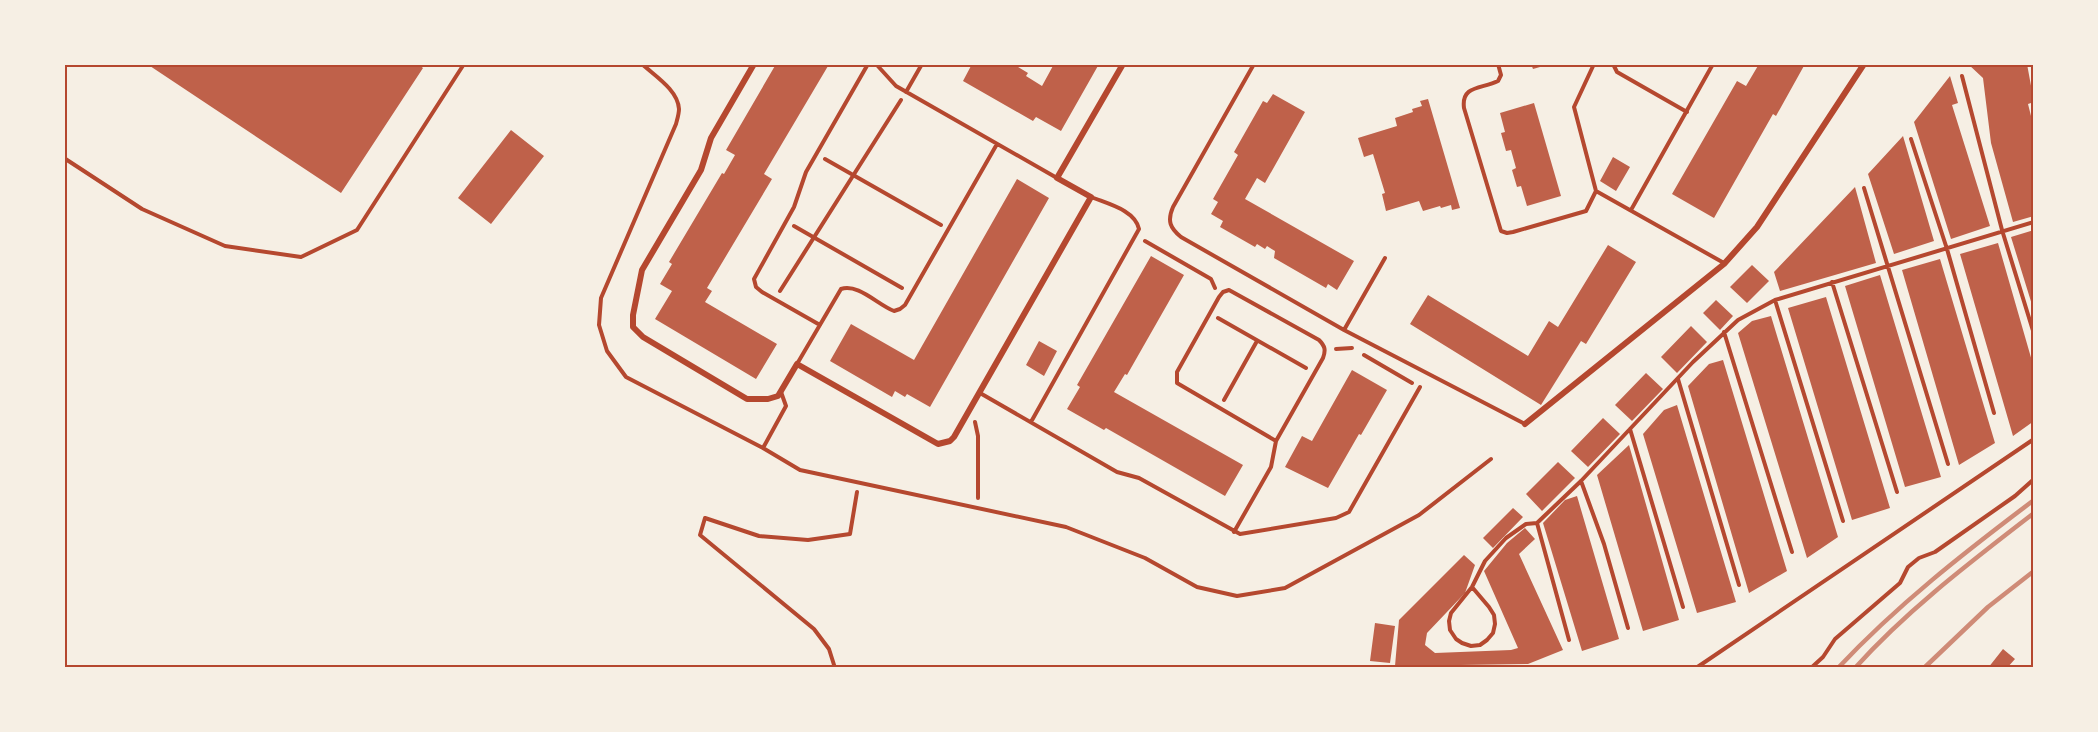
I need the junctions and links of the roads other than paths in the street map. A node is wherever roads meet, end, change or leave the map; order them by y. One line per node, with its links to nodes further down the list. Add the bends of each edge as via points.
1 (464, 64): 19 (lane, via 357,230 301,256 225,246 142,209)
2 (642, 64): 47 (lane, via 666,85 679,110 601,298 599,325 608,351 626,376)
3 (754, 64): 40 (street, via 711,138 701,170 642,270 633,327 642,337 747,399 773,398)
4 (868, 64): 33 (lane, via 806,172 794,207 754,279 756,287)
5 (876, 64): 15 (lane)
6 (922, 64): 15 (lane)
7 (1124, 64): 20 (street)
8 (1254, 64): 34 (lane, via 1173,207 1169,217 1172,229)
9 (1498, 64): 22 (lane, via 1498,81 1473,89 1463,99 1501,231 1513,232 1586,211)
10 (1594, 64): 22 (lane, via 1574,107)
11 (1613, 64): 16 (lane, via 1617,72)
12 (1713, 64): 16 (lane)
13 (1864, 64): 29 (street, via 1757,226)
14 (1962, 76): 26 (lane)
15 (906, 92): 18 (lane)
16 (1687, 112): 24 (lane)
17 (1911, 139): 27 (lane)
18 (997, 144): 20 (lane); 33 (lane, via 905,305 894,311 847,287 837,294)
19 (64, 158)
20 (1057, 178): 23 (street)
21 (1864, 188): 30 (lane)
22 (1596, 191): 24 (lane)
23 (1090, 197): 41 (street); 43 (lane, via 1132,216 1139,229)
24 (1631, 210): 29 (lane)
25 (2034, 222): 26 (lane)
26 (2002, 230): 27 (lane); 36 (lane)
27 (1947, 249): 30 (lane); 42 (lane)
28 (1385, 258): 34 (lane)
29 (1724, 264): 44 (street)
30 (1888, 265): 31 (lane); 49 (lane)
31 (1832, 282): 32 (lane); 51 (lane)
32 (1775, 300): 35 (lane, via 1738,320); 52 (lane)
33 (820, 325): 37 (lane)
34 (1344, 330): 44 (lane)
35 (1725, 332): 38 (lane); 55 (lane)
36 (2034, 334)
37 (797, 364): 40 (street); 41 (street, via 933,442 944,444 954,437)
38 (1678, 379): 45 (lane); 56 (lane)
39 (1420, 387): 54 (lane, via 1349,512 1336,518 1248,534)
40 (782, 392): 47 (lane, via 786,405)
41 (979, 393): 43 (lane)
42 (1994, 413)
43 (1031, 422): 54 (lane)
44 (1525, 424)
45 (1630, 429): 50 (lane); 58 (lane)
46 (1276, 441): 46 (lane, via 1177,383 1175,377 1223,292 1235,292 1323,344 1325,351); 54 (lane, via 1271,466)
47 (763, 448): 48 (lane, via 800,470 1066,527 1145,558 1197,587 1237,596 1285,588 1419,515)
48 (1491, 459)
49 (1948, 464)
50 (1581, 481): 53 (lane); 59 (lane)
51 (1897, 492)
52 (1843, 521)
53 (1537, 523): 57 (lane, via 1526,524 1506,538 1485,561); 60 (lane)
54 (1234, 532)
55 (1792, 552)
56 (1739, 585)
57 (1472, 587): 57 (lane, via 1449,621 1456,639 1471,646 1487,640 1495,624 1494,615)
58 (1683, 607)
59 (1628, 628)
60 (1569, 640)

